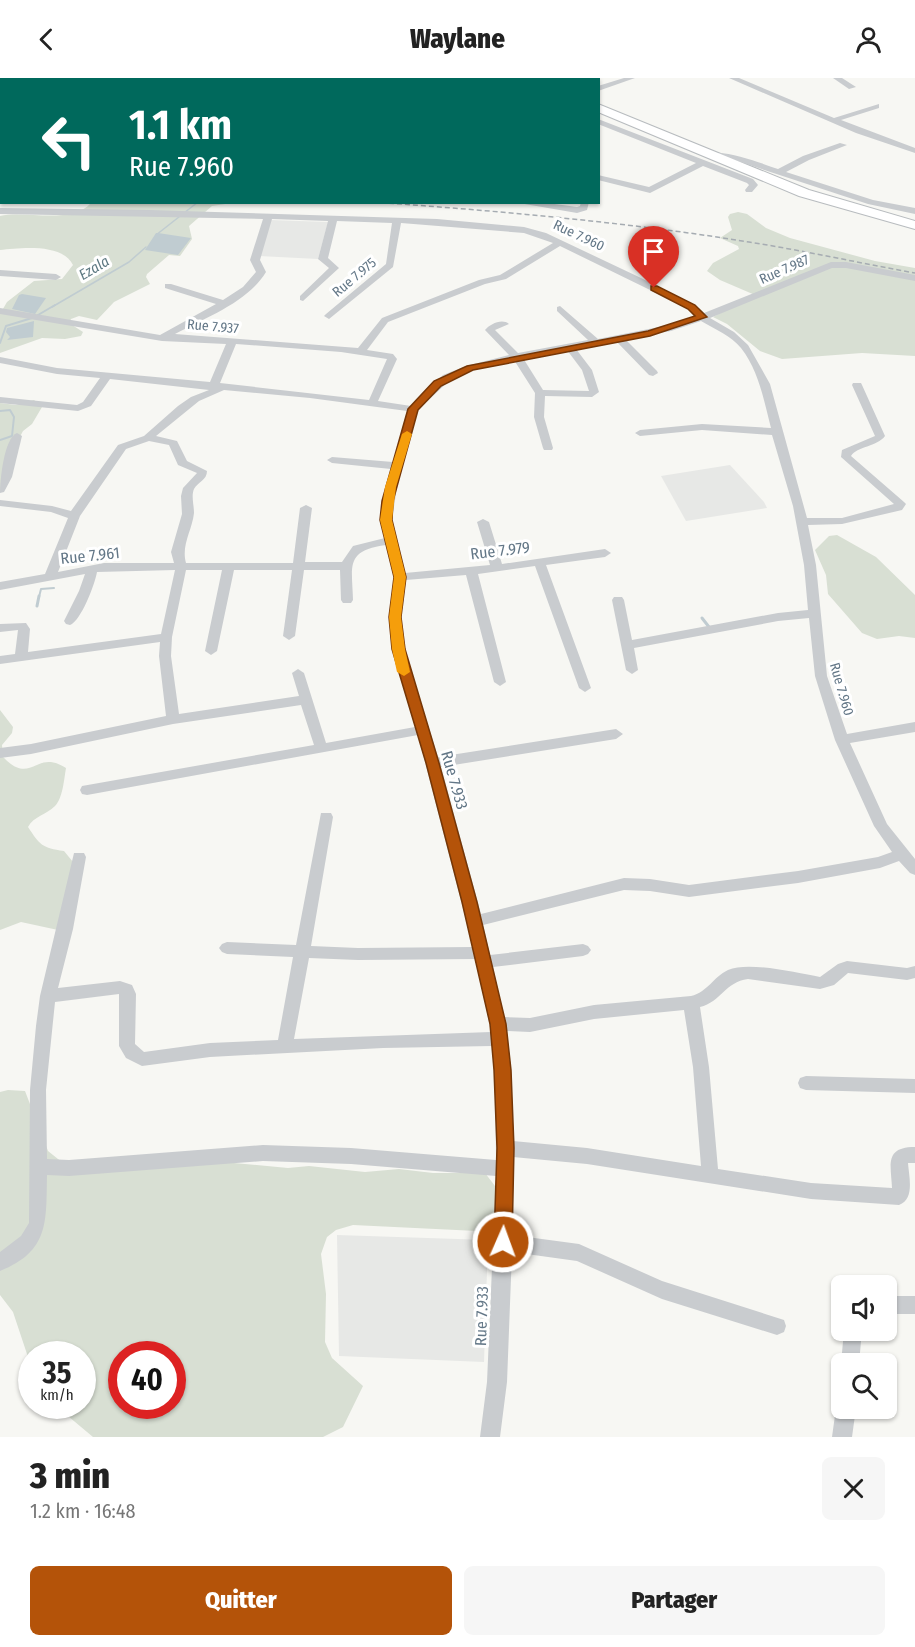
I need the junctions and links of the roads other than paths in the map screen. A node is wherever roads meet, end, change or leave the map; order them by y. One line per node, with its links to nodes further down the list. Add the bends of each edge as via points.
1 (183, 78): 2 (street)
2 (203, 78)
3 (631, 78): 7 (street)
4 (733, 78): 10 (street)
5 (837, 78): 6 (street)
6 (852, 87)
7 (600, 88)
8 (876, 106): 10 (street)
9 (600, 108): 14 (highway)
10 (834, 120): 13 (street)
11 (600, 122): 14 (street)
12 (843, 145): 15 (street)
13 (915, 151)
14 (707, 159): 15 (street, via 735,158); 16 (street, via 650,190); 17 (street, via 750,181 754,185); 25 (highway, via 804,193)
15 (779, 172): 21 (street)
16 (600, 178)
17 (749, 190)
18 (539, 204): 19 (street, via 577,210)
19 (585, 204)
20 (0, 211): 22 (street, Rue 7.960)
21 (915, 212)
22 (268, 217): 23 (street, Rue 7.960); 32 (street, Rue 7.937, via 255,260 260,279)
23 (333, 219): 24 (street, Rue 7.960); 31 (street, via 322,259 334,268)
24 (397, 221): 26 (street, Rue 7.960, via 524,230); 35 (street, Rue 7.975, via 390,265)
25 (915, 225)
26 (560, 243): 36 (street, Rue 7.960, via 686,304); 43 (street, via 503,277 385,320)
27 (0, 273): 28 (street)
28 (56, 277)
29 (915, 278): 36 (street, Rue 7.987, via 831,265)
30 (168, 286): 32 (street)
31 (303, 298)
32 (224, 303): 38 (street, Rue 7.937)
33 (560, 309): 41 (street)
34 (0, 311): 38 (street)
35 (329, 316)
36 (702, 317): 39 (street, Rue 7.933); 54 (street, Rue 7.960, via 738,340 752,358 765,384)
37 (504, 324): 44 (street, via 490,330)
38 (162, 338): 40 (street, Rue 7.937)
39 (620, 339): 41 (street, Rue 7.933); 46 (street)
40 (232, 342): 43 (street, Rue 7.937); 49 (street)
41 (597, 343): 42 (street, Rue 7.933)
42 (570, 347): 44 (street, Rue 7.933); 50 (street, via 587,370 594,392)
43 (361, 351): 52 (street, Rue 7.937, via 392,359)
44 (515, 357): 50 (street, via 525,366); 53 (street, Rue 7.933, via 447,377)
45 (0, 360): 47 (street, Rue 7.961)
46 (652, 373)
47 (106, 376): 49 (street, Rue 7.961); 51 (street, via 87,404 78,408)
48 (857, 385): 66 (street, via 880,436 851,448 846,457 900,504 898,508 842,520)
49 (219, 388): 52 (street, Rue 7.961); 57 (street, Rue 7.961, via 195,399)
50 (540, 393): 58 (street, via 539,417)
51 (0, 400)
52 (372, 404): 53 (street, Rue 7.961)
53 (413, 409): 60 (street, Rue 7.933)
54 (778, 432): 55 (street, via 690,428); 66 (street, Rue 7.960)
55 (640, 433)
56 (17, 436): 61 (street)
57 (148, 438): 64 (street, Rue 7.961, via 122,447); 73 (street, via 173,443 182,463 202,471 187,496 188,514 177,552)
58 (548, 448)
59 (332, 460): 60 (street)
60 (398, 466): 67 (street, Rue 7.933, via 386,511)
61 (0, 490)
62 (0, 503): 64 (street, via 52,509)
63 (306, 508): 70 (street)
64 (74, 516): 77 (street, Rue 7.961)
65 (483, 522): 74 (street)
66 (802, 522): 82 (street, Rue 7.960)
67 (390, 541): 72 (street, via 356,547); 78 (street, Rue 7.933)
68 (605, 554): 69 (street, Rue 7.979)
69 (539, 562): 74 (street, Rue 7.979); 94 (street)
70 (299, 565): 71 (street, Rue 7.961); 72 (street, Rue 7.961); 85 (street)
71 (229, 566): 73 (street, Rue 7.961); 88 (street)
72 (346, 566): 80 (street)
73 (181, 568): 75 (street, Rue 7.961, via 104,567); 86 (street)
74 (497, 568): 76 (street, Rue 7.979)
75 (91, 571): 77 (street, Rue 7.961); 83 (street, via 82,602 74,609)
76 (471, 571): 78 (street, Rue 7.979); 93 (street)
77 (50, 576): 79 (street)
78 (400, 577): 98 (street, Rue 7.933, via 396,635)
79 (0, 586)
80 (347, 600)
81 (618, 600): 87 (street)
82 (814, 613): 87 (street); 100 (street, Rue 7.960, via 821,676)
83 (70, 621)
84 (0, 628): 89 (street, via 22,626)
85 (289, 636)
86 (166, 637): 89 (street); 96 (street)
87 (627, 645): 91 (street)
88 (211, 651)
89 (21, 657): 90 (street)
90 (0, 660)
91 (632, 670)
92 (298, 673): 95 (street)
93 (500, 682)
94 (585, 688)
95 (305, 700): 96 (street); 101 (street)
96 (173, 719): 102 (street)
97 (915, 727): 100 (street)
98 (422, 729): 101 (street); 103 (street, Rue 7.933)
99 (616, 734): 103 (street)
100 (842, 740): 106 (street, Rue 7.960, via 872,807)
101 (321, 747): 104 (street)
102 (0, 753)
103 (433, 763): 109 (street, Rue 7.933)
104 (87, 790)
105 (326, 817): 111 (street)
106 (901, 854): 108 (street, Rue 7.960); 109 (street, via 880,862 798,877 689,891 624,884)
107 (79, 857): 115 (street)
108 (915, 869)
109 (475, 921): 113 (street, Rue 7.933)
110 (227, 948): 111 (street)
111 (303, 950): 113 (street); 118 (street)
112 (583, 950): 113 (street)
113 (483, 958): 117 (street, Rue 7.933)
114 (915, 972): 116 (street, via 847,967 820,983 748,973 733,975 707,999)
115 (48, 996): 118 (street, via 120,987 126,990 127,1046 142,1059 210,1050); 123 (street, via 38,1090)
116 (691, 1003): 117 (street, via 594,1012); 125 (street)
117 (498, 1032): 118 (street); 121 (street, Rue 7.933)
118 (285, 1047)
119 (806, 1083): 120 (street)
120 (915, 1086)
121 (505, 1148): 124 (street, Rue 7.933); 125 (street)
122 (915, 1155): 125 (street, via 899,1159 899,1197 811,1191)
123 (39, 1167): 124 (street, via 263,1153); 127 (street, via 39,1223 33,1238)
124 (505, 1169): 126 (street, Rue 7.933)
125 (710, 1175)
126 (503, 1242): 130 (street, via 579,1253 662,1290); 132 (street, Rue 7.933, via 497,1382)
127 (0, 1262)
128 (897, 1305): 129 (street)
129 (915, 1305)
130 (777, 1326)
131 (844, 1419): 133 (street)
132 (490, 1437)
133 (842, 1437)

